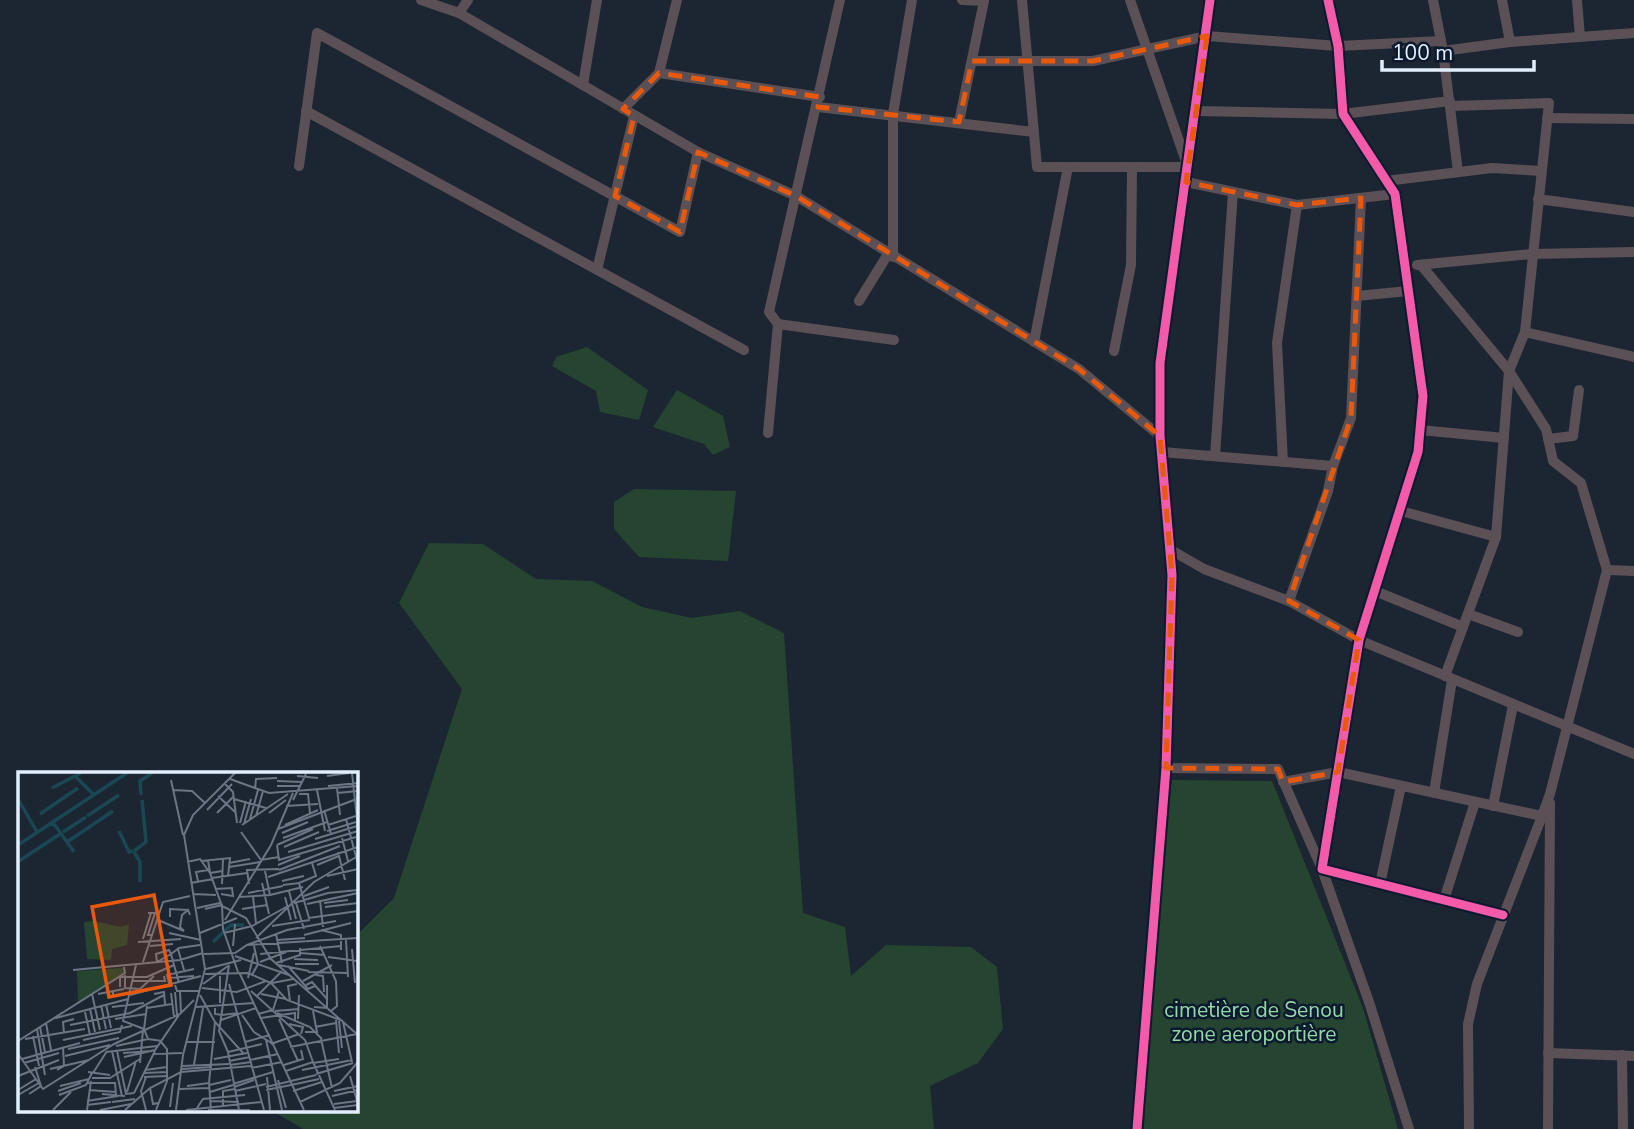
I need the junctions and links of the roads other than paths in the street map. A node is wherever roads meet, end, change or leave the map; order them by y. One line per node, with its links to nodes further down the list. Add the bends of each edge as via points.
1 (421, 0): 15 (street)
2 (468, 0): 15 (street)
3 (597, 0): 26 (street)
4 (677, 0): 25 (street)
5 (840, 0): 27 (street)
6 (912, 0): 32 (street)
7 (962, 0): 23 (street, via 984,1)
8 (1022, 0): 24 (street)
9 (1130, 0): 22 (street)
10 (1210, 0): 17 (street)
11 (1328, 0): 20 (street)
12 (1433, 0): 21 (street)
13 (1503, 0): 19 (street)
14 (1577, 0): 18 (street)
15 (459, 13): 26 (street)
16 (1634, 33): 18 (street)
17 (1207, 36): 20 (street); 22 (street); 31 (street)
18 (1580, 37): 19 (street)
19 (1510, 42): 21 (street)
20 (1338, 46): 21 (street); 33 (street)
21 (1442, 46): 28 (street)
22 (1148, 47): 24 (street, via 1093,61); 43 (street)
23 (972, 61): 24 (street); 37 (street)
24 (1028, 62): 38 (street)
25 (659, 73): 27 (street); 29 (street)
26 (583, 85): 29 (street)
27 (819, 102): 32 (street); 50 (street)
28 (1450, 104): 33 (street); 35 (street, via 1549,103); 45 (street)
29 (623, 109): 34 (street)
30 (306, 111): 40 (street); 51 (street, via 317,33); 61 (street)
31 (1197, 111): 33 (street); 43 (street)
32 (893, 114): 37 (street); 58 (street)
33 (1343, 114): 46 (street)
34 (634, 116): 39 (street); 51 (street)
35 (1547, 118): 36 (street); 44 (street)
36 (1634, 119)
37 (959, 122): 38 (street)
38 (1034, 132): 41 (street, via 1037,167)
39 (698, 152): 50 (street); 51 (street, via 680,232)
40 (299, 166)
41 (1068, 167): 42 (street); 68 (street)
42 (1132, 167): 43 (street); 70 (street, via 1131,265)
43 (1188, 167): 47 (street)
44 (1541, 171): 45 (street, via 1492,168); 53 (street)
45 (1458, 172): 46 (street)
46 (1386, 181): 49 (street)
47 (1186, 182): 48 (street); 76 (street, via 1160,363)
48 (1233, 192): 54 (street); 80 (street)
49 (1395, 194): 52 (street); 60 (street)
50 (796, 196): 58 (street); 65 (street, via 769,312)
51 (615, 197): 61 (street)
52 (1361, 198): 54 (street); 63 (street)
53 (1538, 199): 55 (street); 57 (street)
54 (1297, 205): 81 (street, via 1277,343)
55 (1634, 212)
56 (1634, 252): 57 (street)
57 (1532, 254): 59 (street); 66 (street)
58 (891, 256): 64 (street); 68 (street)
59 (1421, 265): 60 (street); 72 (street)
60 (1405, 266): 62 (street)
61 (597, 270): 69 (street)
62 (1408, 291): 63 (street); 74 (street, via 1423,396)
63 (1357, 296): 82 (street, via 1351,418)
64 (859, 301)
65 (778, 324): 67 (street); 75 (street)
66 (1525, 332): 71 (street); 72 (street)
67 (894, 340)
68 (1034, 342): 76 (street, via 1079,369)
69 (744, 350)
70 (1114, 351)
71 (1634, 356)
72 (1509, 371): 77 (street); 78 (street)
73 (1578, 390): 78 (street, via 1573,436)
74 (1420, 430): 77 (street); 83 (street)
75 (768, 433)
76 (1160, 436): 79 (street)
77 (1504, 438): 84 (street)
78 (1548, 439): 86 (street, via 1553,461 1581,483)
79 (1162, 452): 80 (street); 85 (street)
80 (1214, 456): 81 (street)
81 (1283, 462): 82 (street)
82 (1333, 466): 89 (street)
83 (1401, 511): 84 (street); 88 (street)
84 (1496, 537): 90 (street)
85 (1171, 550): 89 (street, via 1204,569); 98 (street)
86 (1607, 570): 87 (street); 96 (street)
87 (1634, 571)
88 (1376, 591): 91 (street); 93 (street)
89 (1289, 601): 93 (street)
90 (1468, 614): 91 (street); 92 (street)
91 (1463, 626): 94 (street)
92 (1518, 632)
93 (1359, 640): 94 (street); 99 (street)
94 (1448, 678): 95 (street); 102 (street)
95 (1513, 705): 96 (street); 105 (street)
96 (1566, 727): 97 (street); 103 (street)
97 (1634, 754)
98 (1166, 768): 100 (street, via 1278,769); 113 (street)
99 (1338, 772): 100 (street); 101 (street); 107 (street)
100 (1283, 782): 107 (street)
101 (1401, 786): 102 (street); 108 (street)
102 (1434, 793): 104 (street)
103 (1550, 794): 106 (street); 111 (street)
104 (1475, 802): 105 (street); 109 (street)
105 (1493, 806): 106 (street)
106 (1542, 816): 110 (street)
107 (1322, 869): 108 (street); 114 (street)
108 (1380, 884): 109 (street)
109 (1444, 900): 110 (street)
110 (1503, 915): 115 (street, via 1477,984 1468,1024)
111 (1548, 1053): 112 (street); 116 (street)
112 (1628, 1056): 117 (street)
113 (1137, 1129)
114 (1409, 1129)
115 (1469, 1129)
116 (1548, 1129)
117 (1623, 1129)

